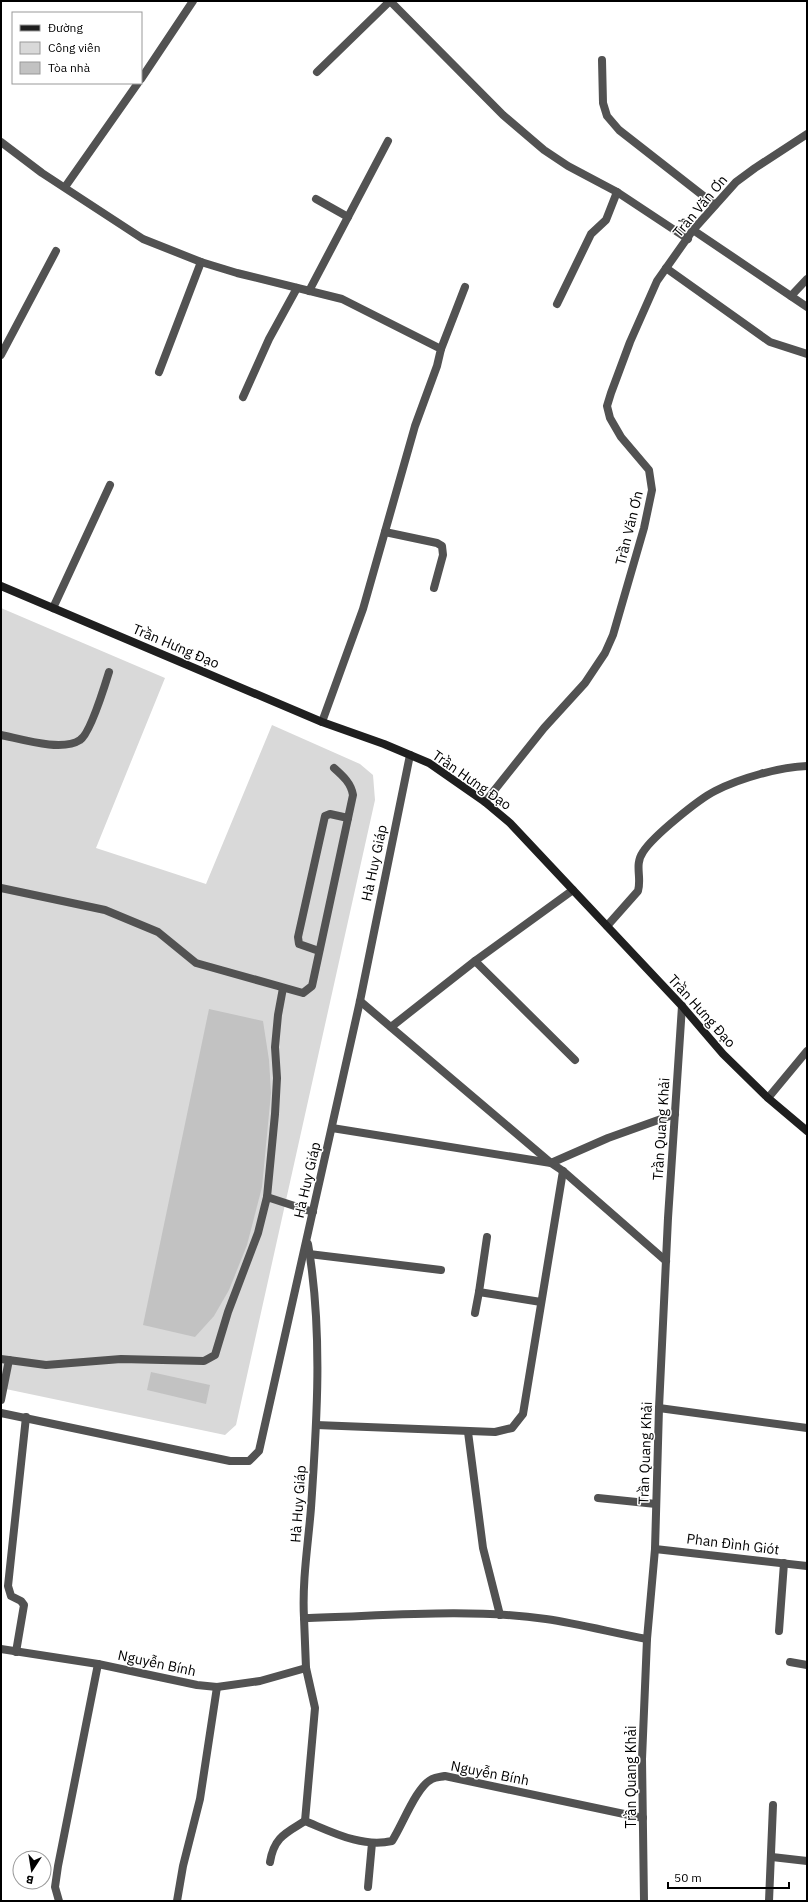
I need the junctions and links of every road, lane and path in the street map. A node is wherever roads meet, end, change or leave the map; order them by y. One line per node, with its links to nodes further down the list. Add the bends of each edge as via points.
1 (193, 1): 5 (street)
2 (390, 1): 4 (street); 11 (street, via 503,115 544,150)
3 (602, 60): 13 (street, via 603,103 607,116 619,130)
4 (317, 72)
5 (142, 78)
6 (137, 84): 10 (street)
7 (807, 134): 13 (street, Trần Văn Ơn, via 736,182)
8 (388, 140): 14 (street)
9 (1, 142): 10 (street)
10 (65, 187): 18 (street, via 143,239)
11 (617, 192): 16 (street); 25 (street, via 606,220 590,234)
12 (316, 199): 14 (street)
13 (716, 205): 15 (street, Trần Văn Ơn)
14 (348, 217): 23 (street)
15 (693, 230): 16 (street, Trần Văn Ơn); 24 (street)
16 (688, 239): 19 (street, Trần Văn Ơn)
17 (56, 251): 29 (street)
18 (201, 262): 21 (street); 30 (street)
19 (666, 268): 28 (street, via 770,342); 43 (street, Trần Văn Ơn, via 656,281 607,406 610,418 621,437 649,470 652,490 644,528 613,635 605,653 585,683 544,728)
20 (807, 278): 24 (street)
21 (297, 288): 23 (street); 31 (street, via 269,339)
22 (465, 288): 27 (street)
23 (309, 291): 27 (street, via 342,299)
24 (791, 296): 26 (street)
25 (557, 304)
26 (807, 307)
27 (441, 349): 33 (street, via 415,426)
28 (807, 354)
29 (1, 355)
30 (159, 372)
31 (243, 397)
32 (110, 485): 36 (street)
33 (385, 532): 35 (street, via 442,546 443,556); 38 (street, via 363,609)
34 (1, 586): 36 (main road, Trần Hưng Đạo)
35 (434, 588)
36 (53, 608): 38 (main road, Trần Hưng Đạo)
37 (110, 672): 39 (street, via 88,730 81,740 66,745)
38 (322, 722): 40 (main road, Trần Hưng Đạo)
39 (1, 735)
40 (410, 755): 43 (main road, Trần Hưng Đạo, via 429,763); 51 (street, Hà Huy Giáp)
41 (807, 766): 47 (street, via 796,766 744,780 715,791 670,824 643,852 637,868 638,891)
42 (334, 768): 44 (street, via 352,788)
43 (486, 802): 46 (main road, Trần Hưng Đạo, via 510,823)
44 (348, 818): 48 (street); 48 (street, via 330,814 325,816 298,937 301,946)
45 (1, 888): 50 (street, via 105,910 158,932 196,963)
46 (573, 890): 47 (main road, Trần Hưng Đạo); 49 (street)
47 (607, 926): 52 (main road, Trần Hưng Đạo)
48 (319, 951): 50 (street, via 312,986 303,993)
49 (475, 961): 53 (street); 55 (street)
50 (283, 988): 62 (street, via 275,1047 276,1100)
51 (360, 1001): 53 (street); 58 (street, Hà Huy Giáp)
52 (682, 1006): 56 (main road, Trần Hưng Đạo, via 723,1054); 57 (street, Trần Quang Khải)
53 (391, 1027): 60 (street)
54 (807, 1051): 56 (street)
55 (574, 1060)
56 (768, 1098): 59 (main road, Trần Hưng Đạo)
57 (674, 1114): 60 (street, via 608,1138); 67 (street, Trần Quang Khải)
58 (332, 1128): 60 (street); 63 (street, Hà Huy Giáp)
59 (807, 1131)
60 (551, 1163): 61 (street)
61 (563, 1171): 67 (street); 70 (street)
62 (267, 1197): 63 (street); 72 (street, via 258,1233 228,1312 215,1355 204,1361 121,1359 46,1365)
63 (313, 1212): 65 (street, Hà Huy Giáp)
64 (487, 1236): 69 (street)
65 (307, 1239): 66 (street, Hà Huy Giáp); 76 (street, via 264,1434 259,1451 250,1461 230,1461)
66 (309, 1254): 68 (street); 77 (street, Hà Huy Giáp, via 316,1347)
67 (666, 1261): 74 (street, Trần Quang Khải)
68 (441, 1270)
69 (479, 1292): 70 (street); 71 (street)
70 (541, 1302): 79 (street, via 523,1414 512,1428 495,1432)
71 (475, 1313)
72 (5, 1359): 73 (street)
73 (1, 1400)
74 (659, 1408): 78 (street); 81 (street, Trần Quang Khải)
75 (1, 1413): 76 (street)
76 (26, 1418): 90 (street, via 8,1586 11,1596 24,1605)
77 (316, 1425): 79 (street); 86 (street, Hà Huy Giáp)
78 (807, 1428)
79 (468, 1432): 85 (street, via 483,1548)
80 (598, 1498): 81 (street)
81 (656, 1504): 82 (street, Trần Quang Khải)
82 (655, 1549): 83 (street, Phan Đình Giót); 88 (street, Trần Quang Khải)
83 (784, 1563): 84 (street, Phan Đình Giót); 87 (street)
84 (807, 1566)
85 (500, 1615): 86 (street); 88 (street, via 546,1620)
86 (304, 1618): 94 (street)
87 (779, 1631)
88 (647, 1639): 97 (street, Trần Quang Khải, via 642,1759)
89 (1, 1650): 90 (street, Nguyễn Bính)
90 (16, 1652): 92 (street, Nguyễn Bính)
91 (790, 1662): 93 (street)
92 (98, 1664): 95 (street, Nguyễn Bính); 104 (street, via 58,1866 55,1887)
93 (807, 1665)
94 (306, 1668): 95 (street, Nguyễn Bính, via 260,1681); 98 (street, via 315,1708)
95 (217, 1687): 105 (street, via 200,1799)
96 (773, 1805): 100 (street)
97 (643, 1818): 99 (street, Nguyễn Bính, via 445,1776 433,1778 418,1792 392,1841); 106 (street, Trần Quang Khải)
98 (305, 1821): 99 (street, Nguyễn Bính, via 344,1836); 102 (street, via 278,1840 272,1849)
99 (372, 1842): 103 (street)
100 (772, 1857): 101 (street); 107 (street)
101 (807, 1861)
102 (270, 1862)
103 (368, 1887)
104 (59, 1901)
105 (177, 1901)
106 (644, 1901)
107 (769, 1901)

